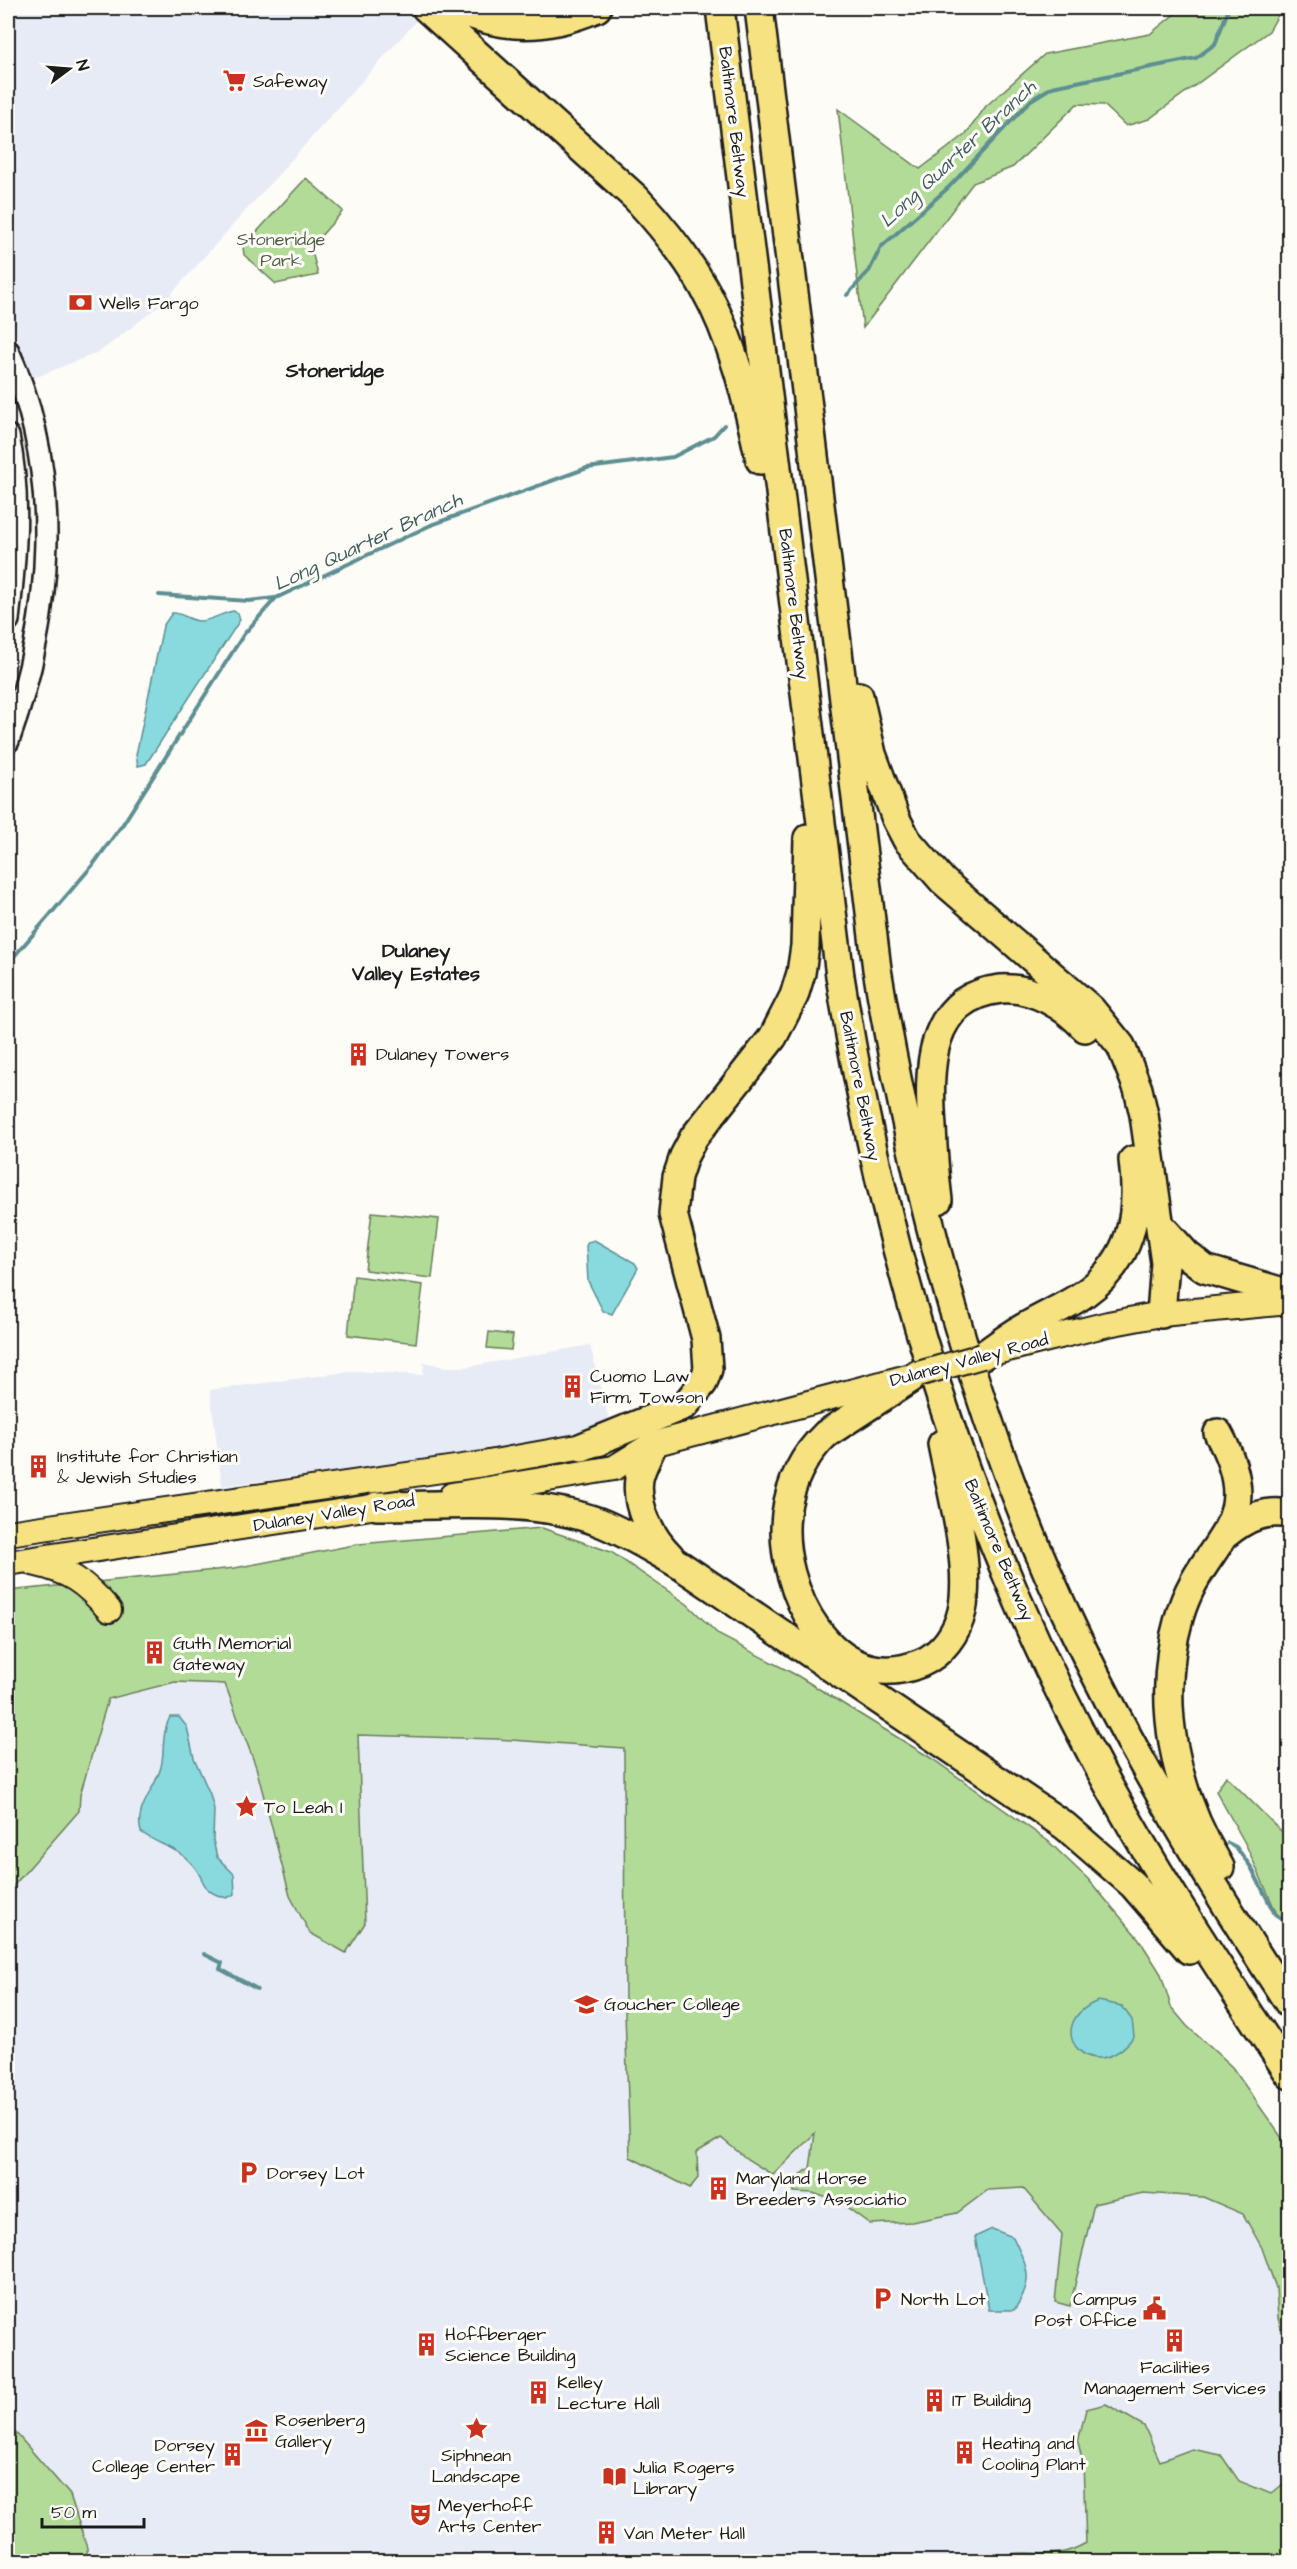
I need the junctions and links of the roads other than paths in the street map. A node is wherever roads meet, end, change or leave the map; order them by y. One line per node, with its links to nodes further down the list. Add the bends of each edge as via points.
1 (426, 8): 11 (highway, via 636,198 665,231 704,287 733,355 748,404)
2 (454, 8): 3 (highway, via 498,23 524,26 574,17)
3 (597, 8)
4 (720, 8): 11 (highway, Baltimore Beltway)
5 (759, 8): 7 (highway, Baltimore Beltway)
6 (766, 8): 7 (highway)
7 (774, 136): 9 (highway, Baltimore Beltway)
8 (8, 351): 14 (main road, via 34,436 46,525 40,622 27,684)
9 (805, 388): 15 (highway, via 862,714 896,819 907,840 943,881 1091,1009 1120,1046 1138,1089); 19 (highway, Baltimore Beltway, via 877,969 910,1146)
10 (8, 436): 12 (main road, via 16,491)
11 (794, 605): 13 (highway, Baltimore Beltway)
12 (8, 620)
13 (803, 681): 21 (highway, Baltimore Beltway, via 856,1078 893,1239); 27 (highway, via 808,874 801,973 786,1015 773,1037 694,1137 684,1156 674,1194 673,1214 706,1339 708,1370 696,1394 685,1405)
14 (8, 741)
15 (1160, 1225): 16 (highway, via 1205,1269); 18 (highway, via 1165,1263)
16 (1290, 1294)
17 (1290, 1302): 18 (main road, Dulaney Valley Road)
18 (1161, 1314): 20 (main road, Dulaney Valley Road)
19 (958, 1329): 20 (highway, via 936,1183 931,1067 936,1040 953,1010 979,993 1008,988 1060,1006 1079,1021 1106,1054 1122,1091 1136,1187 1136,1210 1118,1261 1082,1295); 36 (highway, Baltimore Beltway, via 1010,1480 1075,1633 1167,1810)
20 (1024, 1336): 22 (highway)
21 (922, 1342): 24 (highway, via 958,1526 964,1593 962,1610 949,1640 928,1660 898,1669 866,1667 830,1643 799,1600 787,1559 786,1514 800,1468 826,1434); 37 (highway, Baltimore Beltway, via 948,1424 1003,1565 1087,1746 1188,1920)
22 (982, 1356): 23 (main road, Dulaney Valley Road, bridge)
23 (918, 1374): 24 (highway)
24 (870, 1395): 26 (main road, Dulaney Valley Road)
25 (1218, 1433): 31 (highway, via 1230,1454 1238,1488 1236,1510)
26 (653, 1444): 27 (main road, Dulaney Valley Road, via 610,1441); 28 (main road, Dulaney Valley Road, via 614,1468); 33 (highway, via 639,1478 642,1511 660,1545)
27 (582, 1447): 30 (main road, Dulaney Valley Road)
28 (377, 1506): 32 (main road, Dulaney Valley Road); 33 (highway, via 508,1505 572,1514 600,1523)
29 (1290, 1515): 31 (highway, via 1266,1512 1241,1522)
30 (8, 1533)
31 (1226, 1534): 35 (highway, via 1190,1589 1179,1616 1168,1675 1171,1740 1196,1819 1213,1855)
32 (15, 1562): 34 (main road, via 50,1567 74,1576)
33 (680, 1565): 37 (highway, via 1065,1826 1101,1856 1169,1924)
34 (109, 1610)
35 (1290, 1981)
36 (1290, 2005)
37 (1290, 2077)

